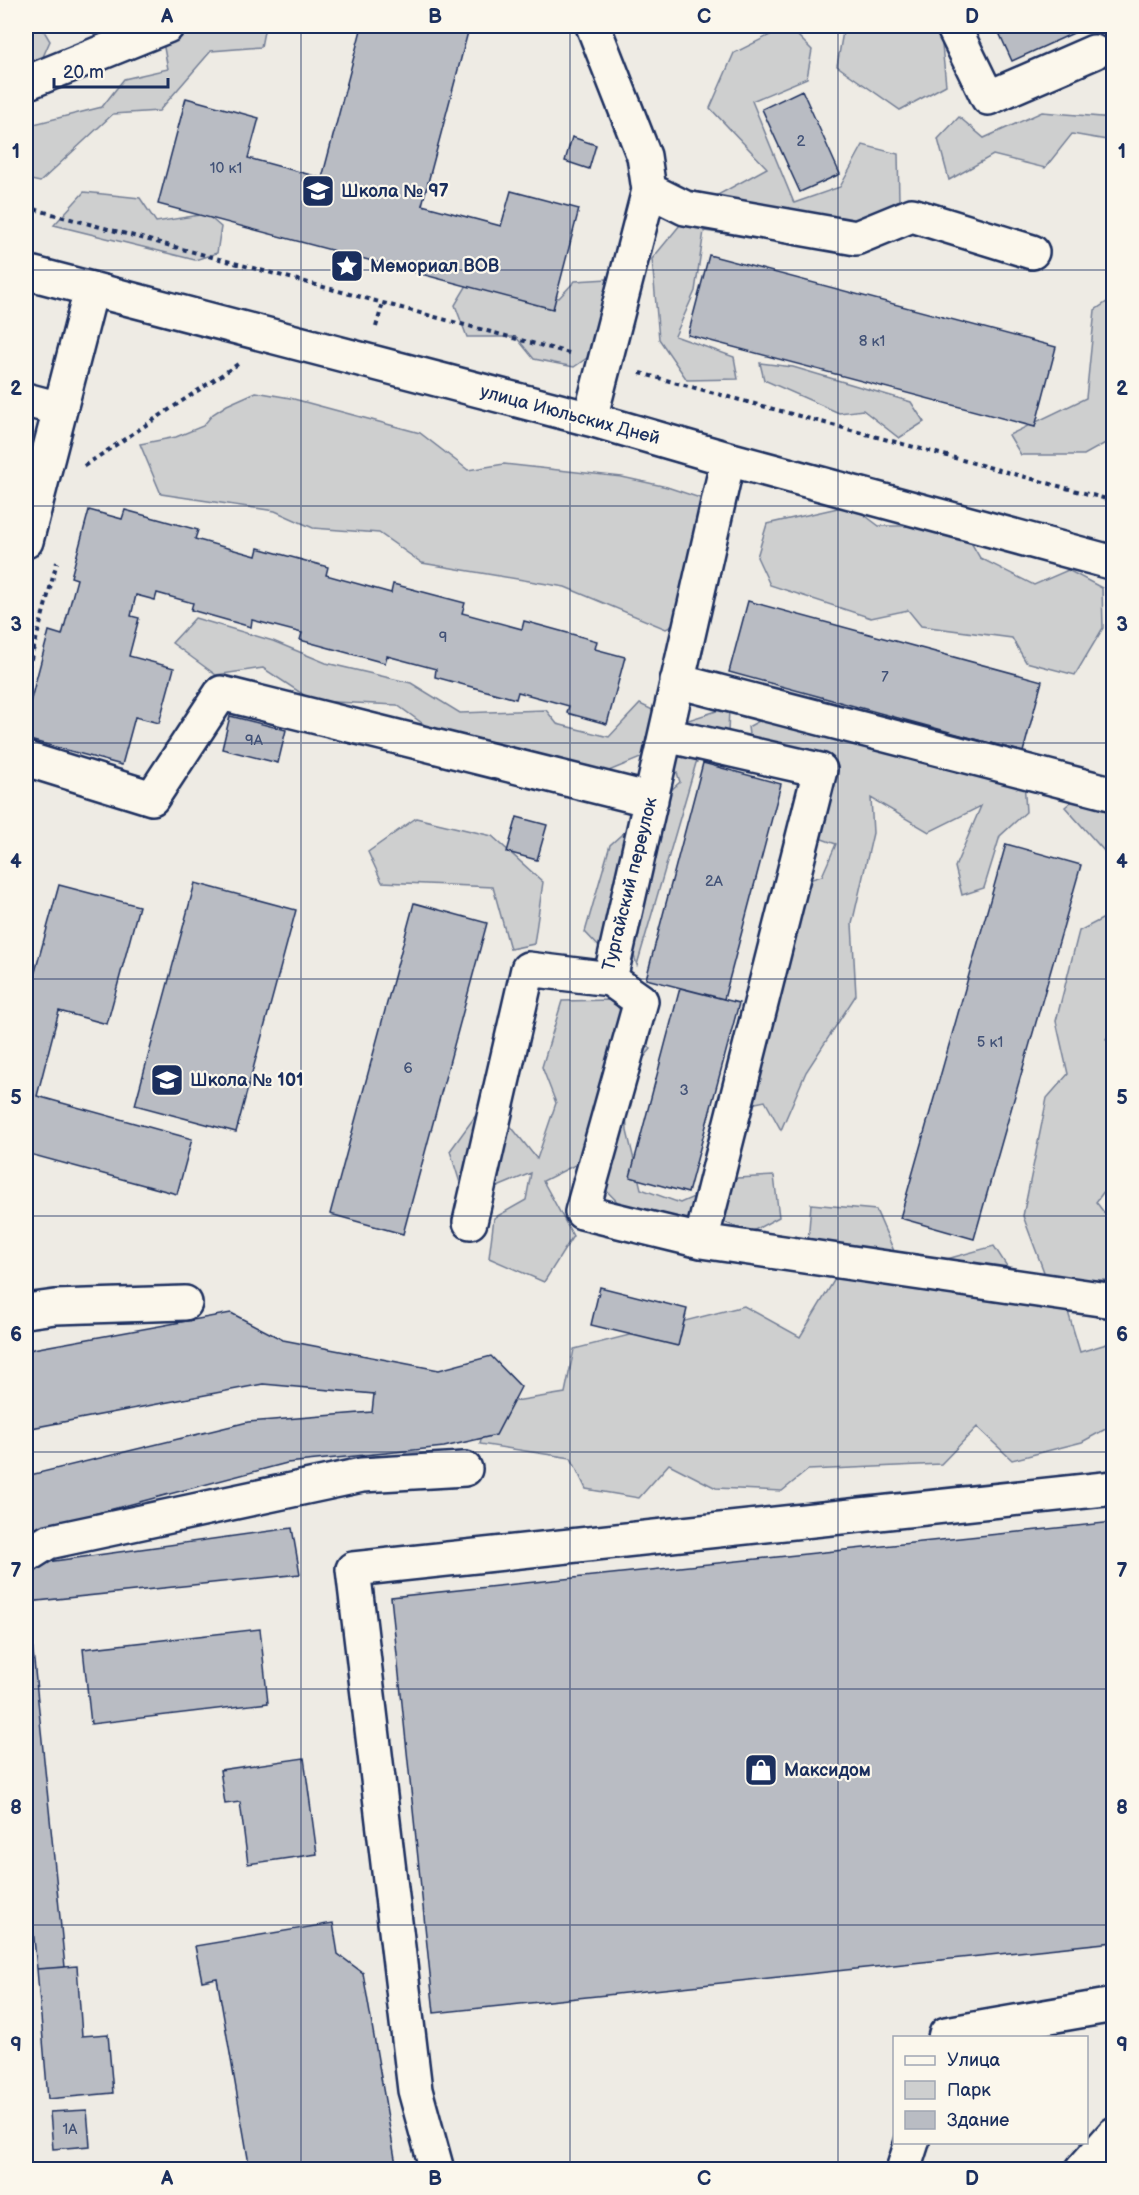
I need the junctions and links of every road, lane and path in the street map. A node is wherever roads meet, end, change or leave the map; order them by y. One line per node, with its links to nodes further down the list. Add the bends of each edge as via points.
1 (167, 26): 5 (street)
2 (593, 26): 6 (street, via 644,156)
3 (953, 26): 4 (street, via 988,98)
4 (1094, 52)
5 (26, 83)
6 (649, 190): 7 (street, via 685,208 856,238 912,215); 13 (street)
7 (1032, 252)
8 (26, 272): 9 (street, улица Июльских Дней)
9 (91, 290): 12 (street); 13 (street, улица Июльских Дней)
10 (244, 361): 15 (path)
11 (26, 400): 12 (street)
12 (60, 409): 16 (street)
13 (590, 419): 14 (street, улица Июльских Дней)
14 (728, 459): 19 (street, улица Июльских Дней); 21 (street, Тургайский переулок)
15 (83, 467)
16 (31, 495): 17 (street)
17 (26, 541)
18 (59, 555): 20 (path)
19 (1113, 562)
20 (26, 677)
21 (678, 681): 22 (street, Тургайский переулок); 24 (street)
22 (666, 735): 25 (street, Тургайский переулок); 28 (street, via 820,770)
23 (26, 759): 25 (street, via 152,798 221,693)
24 (1113, 794)
25 (651, 800): 26 (street, Тургайский переулок)
26 (610, 979): 27 (street, Тургайский переулок, via 528,969); 28 (street, via 640,1001 582,1212)
27 (470, 1222)
28 (701, 1241): 29 (street)
29 (1113, 1301)
30 (185, 1303): 31 (street)
31 (26, 1311)
32 (465, 1469): 34 (street, via 362,1475 48,1542)
33 (1113, 1488): 39 (street, via 353,1569 416,2090)
34 (26, 1556)
35 (1113, 2005): 36 (street)
36 (945, 2036)
37 (1113, 2134): 41 (street)
38 (911, 2144): 40 (street)
39 (437, 2169)
40 (903, 2169)
41 (1082, 2169)

